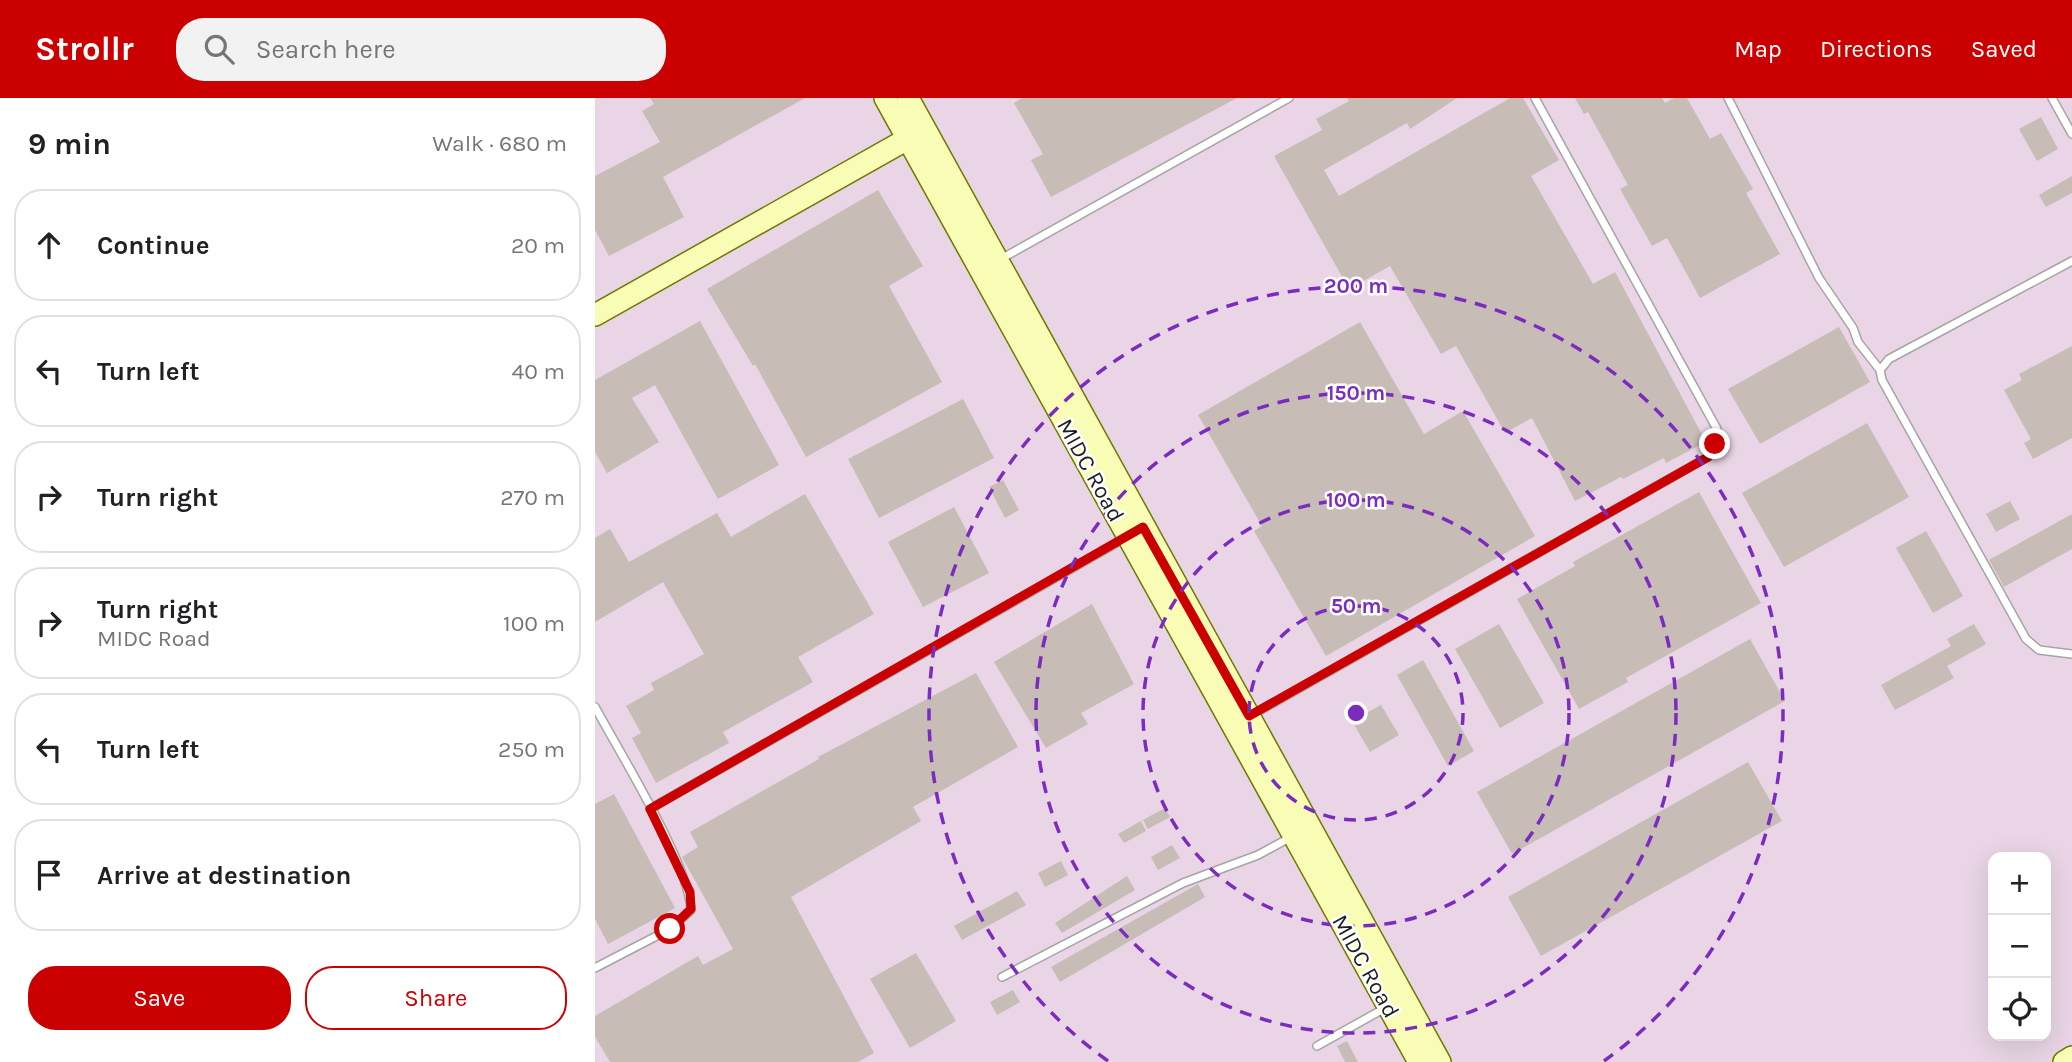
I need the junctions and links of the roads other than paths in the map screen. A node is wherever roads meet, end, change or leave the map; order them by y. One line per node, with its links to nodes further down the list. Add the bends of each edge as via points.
1 (885, 98): 7 (street, MIDC Road)
2 (908, 98): 7 (street, MIDC Road)
3 (1289, 98): 9 (lane)
4 (1535, 98): 16 (lane, via 1717,429 1715,444 1708,457)
5 (1728, 98): 12 (lane, via 1819,278)
6 (2052, 98): 8 (lane)
7 (917, 134): 9 (street, MIDC Road); 11 (street); 13 (street, MIDC Road)
8 (2072, 134)
9 (998, 261): 13 (street, MIDC Road)
10 (2072, 261): 12 (lane, via 1889,359)
11 (599, 310)
12 (1881, 370): 14 (lane, via 1882,380 2026,639 2039,649)
13 (1136, 532): 16 (street, MIDC Road); 17 (lane); 18 (street, MIDC Road)
14 (2072, 654)
15 (595, 707): 17 (lane)
16 (1249, 716): 25 (street, MIDC Road)
17 (650, 809): 19 (lane, via 690,892 691,909 670,929)
18 (1294, 835): 20 (lane, via 1258,855 1183,883); 21 (street, MIDC Road)
19 (595, 968)
20 (1003, 977)
21 (1388, 1007): 22 (lane); 24 (street, MIDC Road)
22 (1317, 1046)
23 (2072, 1057): 26 (street)
24 (1419, 1062)
25 (1440, 1062)
26 (2064, 1062)

